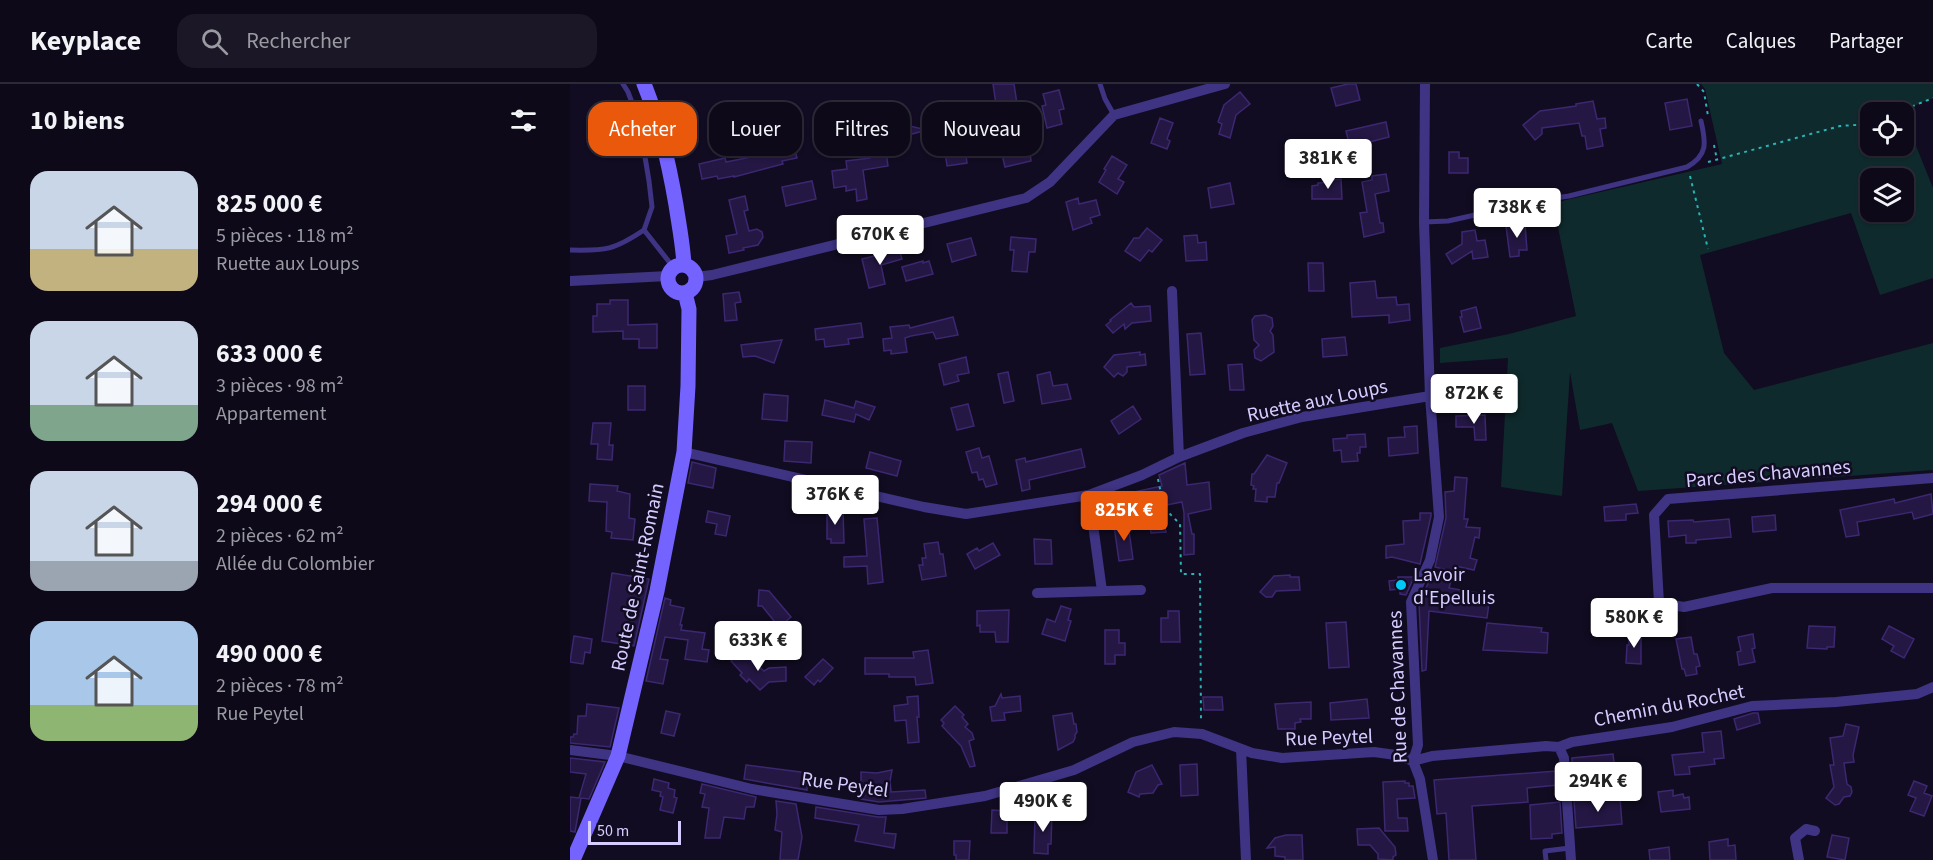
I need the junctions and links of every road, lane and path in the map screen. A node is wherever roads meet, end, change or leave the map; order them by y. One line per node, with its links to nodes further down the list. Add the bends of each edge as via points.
1 (623, 84): 13 (lane, via 639,121 649,181 652,207)
2 (644, 84): 16 (main road, via 660,132 683,248)
3 (1100, 84): 8 (lane)
4 (1225, 84): 8 (street)
5 (1425, 84): 12 (street, Rue de Chavannes)
6 (1933, 98): 7 (path)
7 (1914, 106)
8 (1114, 115): 17 (street, via 1050,182 1026,198)
9 (1701, 121): 11 (lane, via 1703,153)
10 (1860, 125): 11 (path, via 1840,126)
11 (1687, 167): 12 (lane, via 1569,196 1448,221); 14 (path)
12 (1424, 222): 21 (street, Rue de Chavannes)
13 (644, 230): 15 (lane, via 615,248); 16 (lane)
14 (1708, 249)
15 (570, 250)
16 (675, 270): 17 (main road, via 689,267); 18 (street); 20 (main road, via 670,287)
17 (696, 277): 20 (main road, via 693,287)
18 (570, 281)
19 (1172, 291): 23 (street)
20 (685, 292): 22 (main road, Route de Saint-Romain, via 689,309)
21 (1430, 396): 23 (street, Ruette aux Loups, via 1302,417 1243,433); 37 (street, Rue de Chavannes, via 1439,517 1430,560 1411,602 1418,745)
22 (684, 452): 26 (street, Ruette aux Loups, via 966,514); 36 (main road, Route de Saint-Romain, via 657,591)
23 (1179, 457): 24 (street, Ruette aux Loups)
24 (1156, 469): 26 (street, Ruette aux Loups); 32 (path, via 1164,508 1180,524 1180,574 1200,574)
25 (1933, 478): 27 (street, Parc des Chavannes, via 1668,499 1654,515 1659,603 1684,607 1772,588)
26 (1089, 495): 29 (street)
27 (1933, 588)
28 (1141, 590): 29 (street)
29 (1102, 591): 30 (street)
30 (1037, 593)
31 (1933, 687): 33 (street, Chemin du Rochet, via 1917,694 1752,706 1672,727)
32 (1202, 734): 34 (street, Rue Peytel); 36 (street, Rue Peytel, via 1174,732 1133,742 1074,770 985,796 879,810 752,789)
33 (1560, 747): 37 (street, Chemin du Rochet, via 1432,756); 39 (street)
34 (1240, 748): 37 (street, Rue Peytel, via 1281,758 1374,752); 41 (street)
35 (570, 750): 36 (street, Rue Peytel)
36 (618, 756): 40 (main road, Route de Saint-Romain)
37 (1413, 761): 42 (street, Rue de Chavannes, via 1420,779)
38 (1815, 831): 44 (street, via 1806,829 1795,838)
39 (1570, 854): 43 (lane, via 1545,850)
40 (573, 860)
41 (1246, 860)
42 (1433, 860)
43 (1546, 860)
44 (1800, 860)

